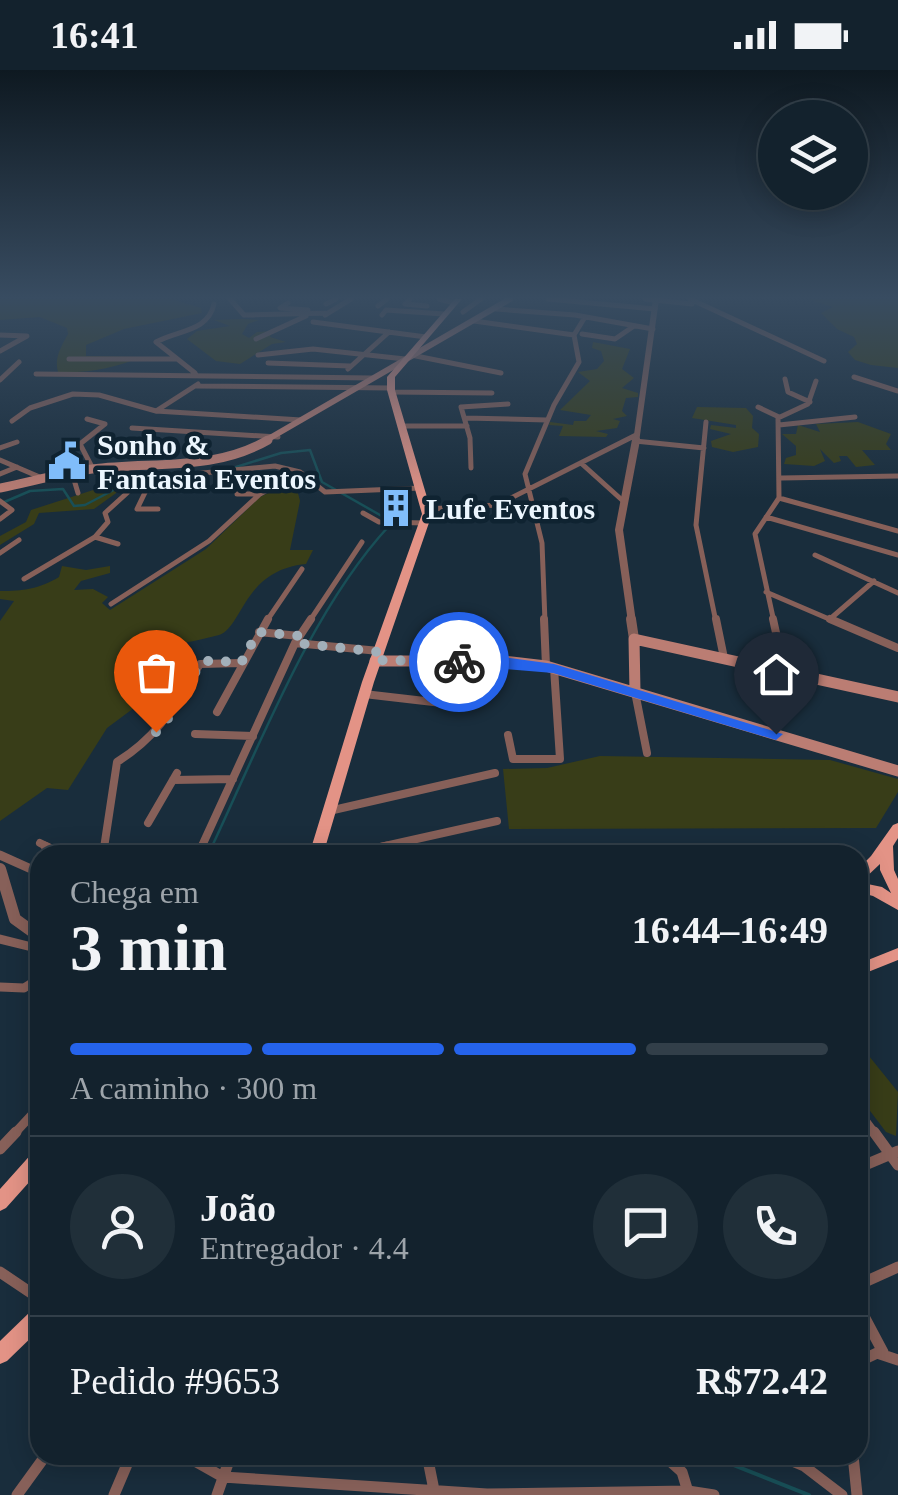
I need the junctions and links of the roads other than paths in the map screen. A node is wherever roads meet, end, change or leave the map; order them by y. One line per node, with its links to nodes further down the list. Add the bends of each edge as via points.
1 (186, 366): 11 (street)
2 (330, 366): 3 (street)
3 (350, 366): 13 (street)
4 (394, 366): 14 (main road)
5 (403, 366): 19 (main road)
6 (457, 366): 9 (street)
7 (577, 366): 31 (street)
8 (647, 366): 39 (street)
9 (501, 373)
10 (36, 374): 11 (street)
11 (198, 374): 12 (street)
12 (211, 376): 13 (street); 18 (street)
13 (341, 377): 14 (street)
14 (374, 377): 19 (main road); 20 (main road)
15 (854, 377): 21 (street)
16 (785, 379): 23 (street, via 788,392)
17 (816, 381): 23 (street)
18 (197, 386): 20 (street); 26 (street)
19 (391, 386): 20 (street); 22 (street); 35 (main road)
20 (357, 387): 30 (main road)
21 (898, 392)
22 (492, 393)
23 (810, 402): 33 (street)
24 (508, 404): 28 (street, via 461,408)
25 (758, 407): 33 (street)
26 (156, 411): 30 (street); 32 (street, via 68,394)
27 (855, 417): 33 (street)
28 (465, 418): 31 (street); 36 (street)
29 (86, 419): 47 (street, via 105,424 80,444)
30 (305, 420): 38 (main road)
31 (547, 420): 57 (street, via 526,474)
32 (12, 421)
33 (779, 421): 53 (street)
34 (706, 422): 42 (street)
35 (401, 426): 36 (street); 56 (main road)
36 (467, 426): 46 (street)
37 (132, 428): 38 (street)
38 (278, 437): 47 (main road, via 210,461)
39 (635, 438): 42 (street); 44 (street); 62 (street)
40 (18, 442): 41 (street)
41 (0, 448)
42 (704, 448): 89 (street, via 696,525)
43 (0, 460): 45 (street)
44 (582, 464): 57 (street); 62 (street)
45 (18, 467): 50 (street); 54 (street)
46 (471, 468)
47 (93, 469): 49 (main road)
48 (300, 472): 52 (street, via 265,466); 56 (street, via 328,492); 60 (street)
49 (72, 473): 54 (main road); 58 (street)
50 (0, 474)
51 (898, 476): 53 (street)
52 (152, 478): 64 (street, via 137,510); 70 (street, via 105,513 108,522)
53 (782, 478): 61 (street)
54 (43, 479): 55 (main road)
55 (0, 488)
56 (422, 488): 66 (main road)
57 (528, 491): 66 (street, via 486,508); 91 (street, via 542,543)
58 (78, 493)
59 (237, 494): 60 (street)
60 (260, 494): 82 (street, via 209,541)
61 (779, 498): 67 (street); 69 (street)
62 (622, 500): 85 (street, via 620,540)
63 (4, 503): 68 (street, via 11,512)
64 (158, 509)
65 (363, 512): 66 (street, via 379,522)
66 (426, 516): 88 (main road)
67 (766, 517): 76 (street); 80 (street, via 755,541)
68 (0, 519)
69 (898, 531)
70 (95, 537): 73 (street); 78 (street)
71 (20, 540): 74 (street)
72 (362, 542): 86 (street)
73 (118, 544)
74 (0, 552)
75 (816, 555): 79 (street)
76 (898, 555)
77 (302, 569): 84 (street)
78 (24, 579)
79 (874, 581): 81 (street); 83 (street)
80 (766, 592): 83 (street); 92 (street)
81 (898, 593)
82 (111, 604)
83 (830, 619): 87 (street)
84 (258, 632): 86 (street); 90 (street)
85 (634, 639): 89 (main road); 93 (main road)
86 (303, 642): 88 (street); 101 (street)
87 (898, 648)
88 (377, 656): 91 (main road); 94 (main road)
89 (725, 660): 92 (main road)
90 (241, 663): 97 (street); 113 (street, via 200,664 171,715 118,762)
91 (550, 667): 93 (main road); 100 (street, via 560,759 512,760)
92 (786, 674): 95 (main road); 99 (street)
93 (635, 692): 99 (main road); 102 (street)
94 (364, 694): 96 (street); 106 (main road)
95 (898, 698)
96 (468, 706)
97 (217, 712)
98 (195, 734): 101 (street)
99 (776, 734): 103 (main road)
100 (508, 735)
101 (253, 736): 105 (street)
102 (647, 753)
103 (898, 771)
104 (495, 773): 106 (street)
105 (233, 780): 108 (street, via 175,776); 114 (street)
106 (327, 811): 115 (main road)
107 (497, 821): 116 (street)
108 (148, 822)
109 (898, 828): 111 (main road)
110 (40, 843): 112 (street)
111 (888, 844): 118 (main road); 122 (main road, via 887,870)
112 (44, 845)
113 (105, 845)
114 (203, 845)
115 (318, 845)
116 (390, 845)
117 (0, 856): 120 (street)
118 (868, 865)
119 (0, 869): 124 (street, via 15,919)
120 (30, 869)
121 (868, 889): 123 (main road)
122 (898, 893)
123 (898, 905)
124 (30, 930)
125 (0, 939): 126 (street)
126 (30, 946)
127 (898, 954): 128 (main road)
128 (868, 966)
129 (30, 984): 130 (street)
130 (0, 988)
131 (30, 1117): 133 (street)
132 (868, 1122): 134 (street)
133 (0, 1149)
134 (894, 1152): 135 (street); 136 (street)
135 (868, 1164)
136 (898, 1166)
137 (30, 1168): 138 (main road)
138 (0, 1202)
139 (898, 1268): 141 (street)
140 (0, 1272): 142 (street)
141 (868, 1281)
142 (30, 1293)
143 (868, 1324): 145 (street)
144 (30, 1326): 146 (main road)
145 (883, 1352): 147 (street); 148 (street)
146 (0, 1354)
147 (868, 1354)
148 (898, 1360)
149 (38, 1465): 162 (street)
150 (126, 1465): 163 (street)
151 (202, 1465): 157 (street)
152 (227, 1465): 157 (street)
153 (429, 1465): 160 (street)
154 (674, 1465): 159 (street)
155 (802, 1465): 158 (street)
156 (854, 1465): 166 (street)
157 (223, 1477): 160 (street); 164 (street)
158 (833, 1492)
159 (688, 1493): 161 (street); 165 (street)
160 (435, 1494): 161 (street)
161 (487, 1494)
162 (16, 1495)
163 (114, 1495)
164 (217, 1495)
165 (714, 1495)
166 (857, 1495)

